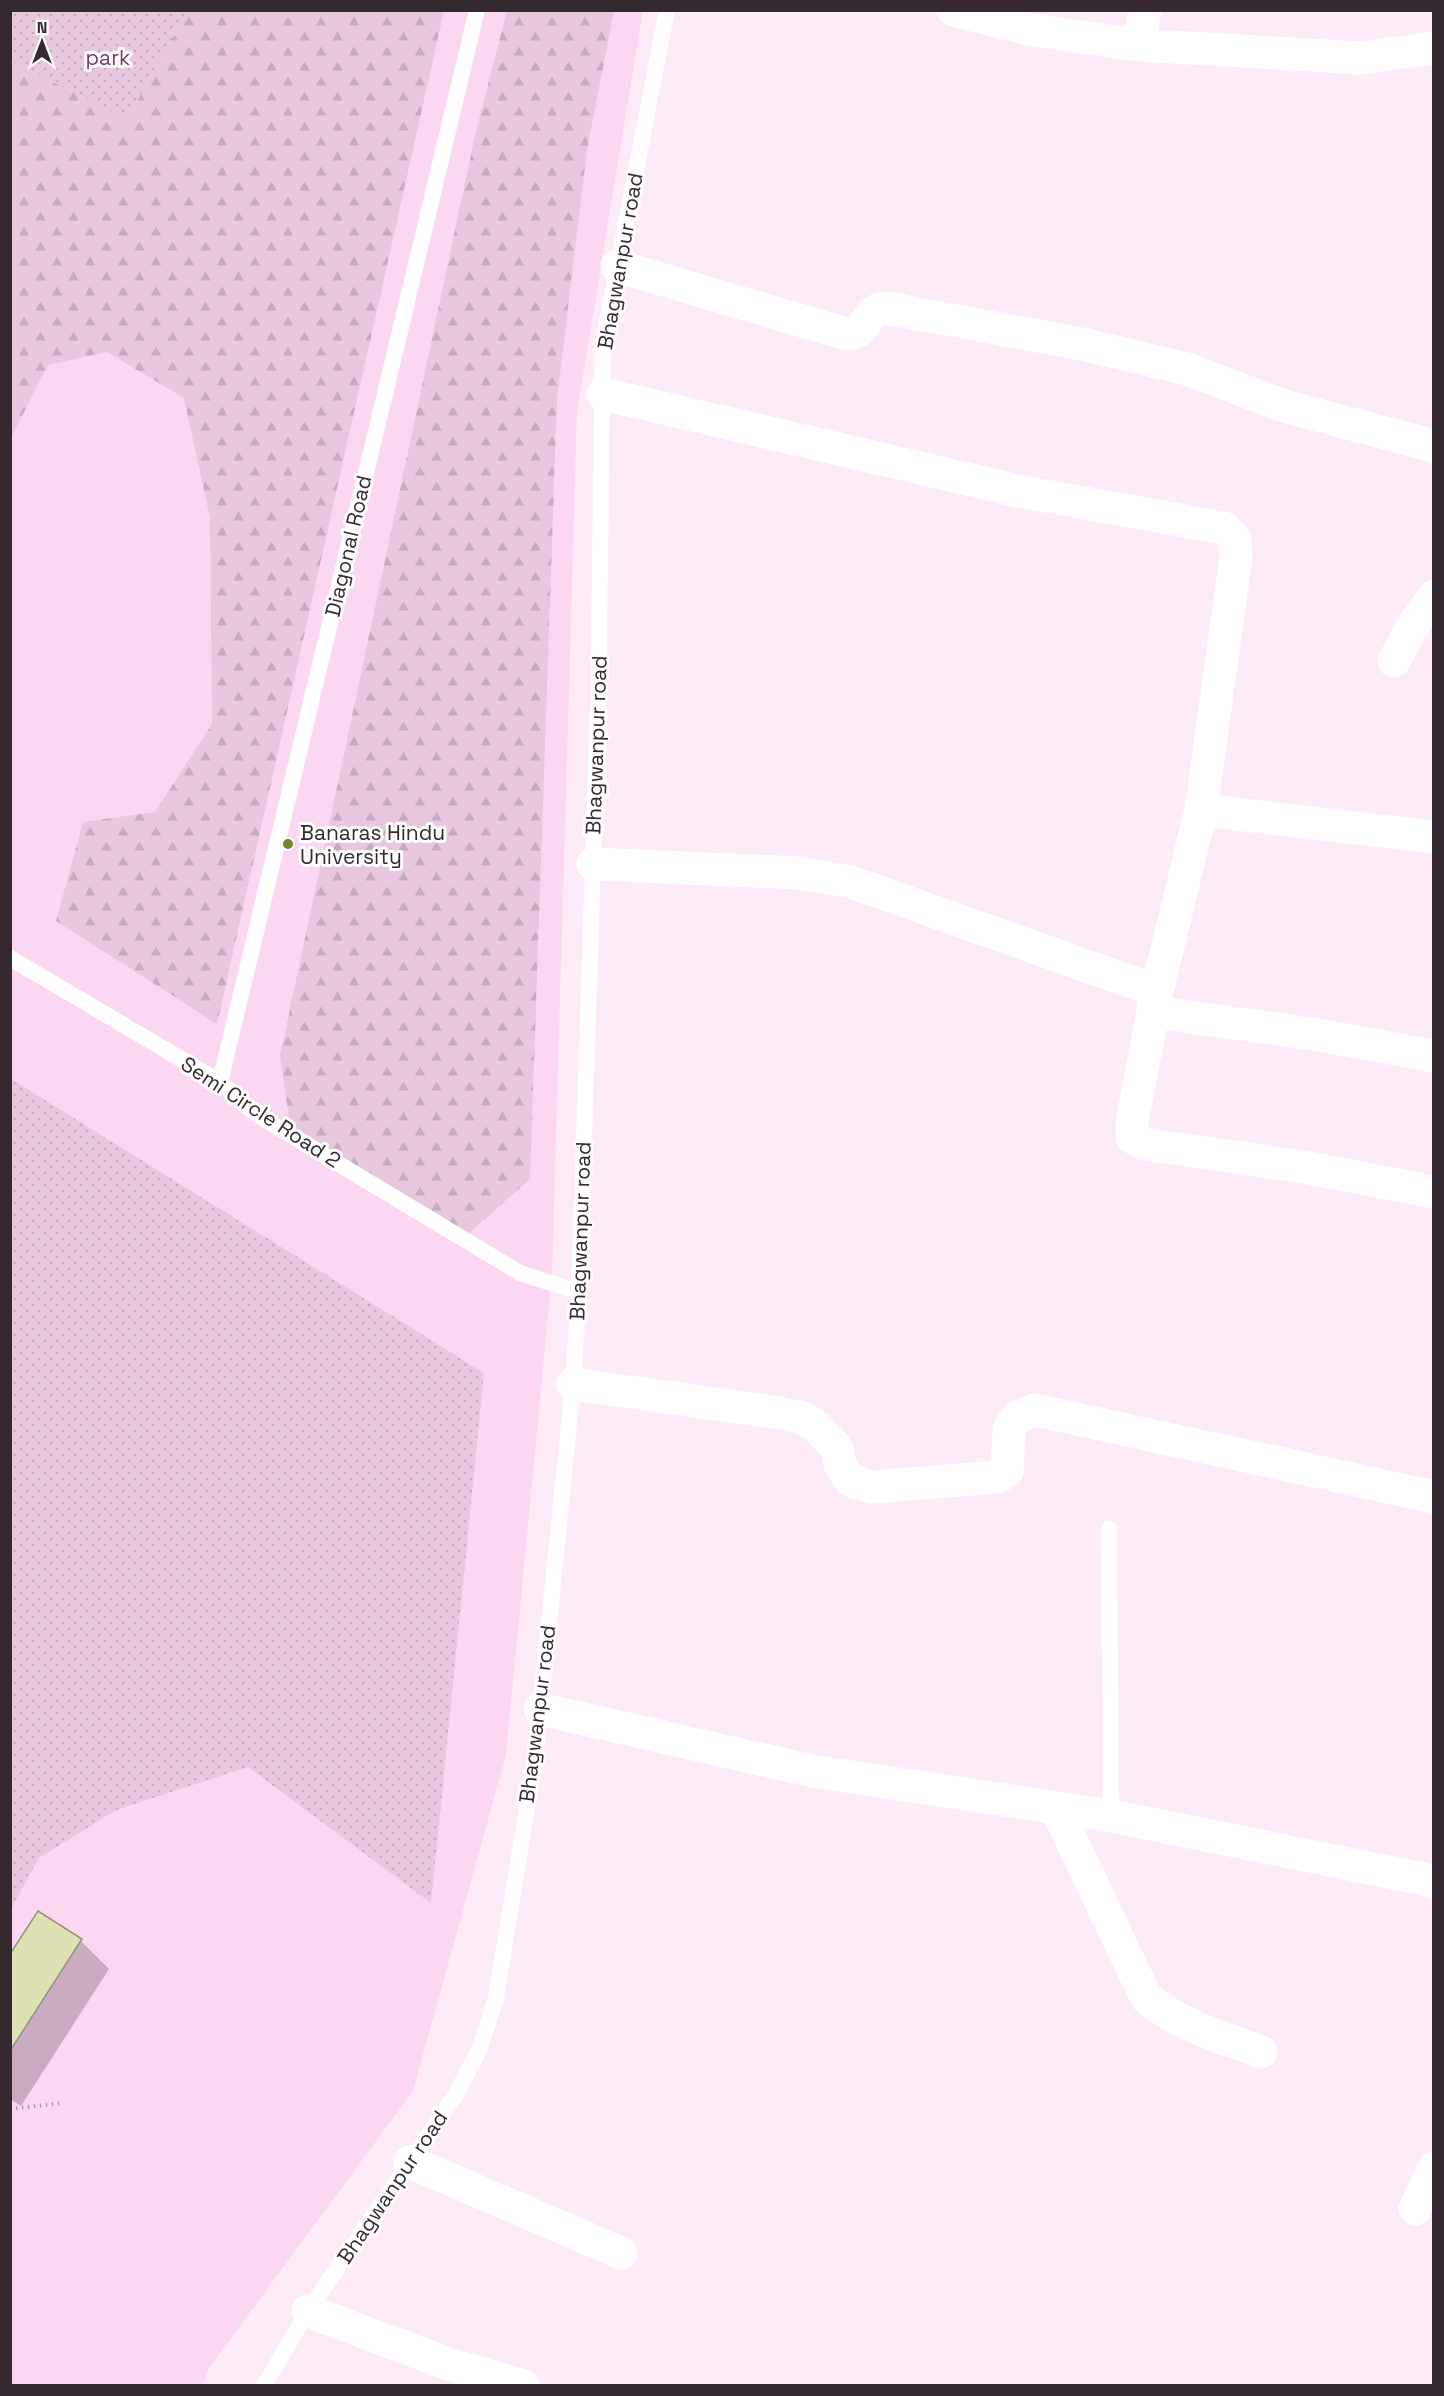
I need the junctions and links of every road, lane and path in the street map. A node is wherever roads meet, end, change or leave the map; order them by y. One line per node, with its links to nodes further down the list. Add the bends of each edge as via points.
1 (477, 10): 18 (lane, Diagonal Road)
2 (667, 10): 7 (lane, Bhagwanpur road)
3 (954, 10): 5 (street, via 1032,30)
4 (1145, 10): 5 (street)
5 (1138, 45): 6 (street, via 1361,58)
6 (1434, 48)
7 (617, 266): 8 (lane, Bhagwanpur road, via 603,342); 9 (street, via 846,334 855,334 877,309 886,308 1082,344 1187,369 1284,406)
8 (603, 394): 12 (street, via 1018,491 1224,528 1235,539 1236,557); 14 (lane, Bhagwanpur road)
9 (1434, 446)
10 (1434, 596): 11 (street)
11 (1394, 661)
12 (1201, 810): 13 (street); 16 (street)
13 (1434, 837)
14 (593, 864): 16 (street, via 801,873 851,882); 20 (lane, Bhagwanpur road)
15 (10, 958): 18 (lane, Semi Circle Road 2)
16 (1155, 1002): 17 (street); 19 (street, via 1132,1137 1144,1144 1304,1167)
17 (1434, 1056)
18 (220, 1082): 20 (lane, Semi Circle Road 2, via 256,1114 520,1272)
19 (1434, 1192)
20 (579, 1292): 21 (lane, Bhagwanpur road)
21 (573, 1384): 22 (street, via 803,1418 837,1448 840,1465 851,1481 871,1487 998,1477 1007,1471 1009,1429 1017,1417 1035,1410); 24 (lane, Bhagwanpur road)
22 (1434, 1497)
23 (1109, 1528): 26 (lane)
24 (540, 1709): 25 (street, via 812,1771); 31 (lane, Bhagwanpur road, via 496,1998 479,2050 456,2094)
25 (1056, 1808): 26 (street); 28 (street, via 1146,1997 1163,2012)
26 (1111, 1816): 27 (street)
27 (1434, 1883)
28 (1261, 2052)
29 (63, 2103): 30 (path)
30 (10, 2109)
31 (410, 2162): 34 (street); 35 (lane, Bhagwanpur road)
32 (1434, 2168): 33 (street)
33 (1415, 2209)
34 (621, 2253)
35 (308, 2311): 36 (lane, Bhagwanpur road); 37 (street, via 446,2363)
36 (264, 2385)
37 (523, 2385)

